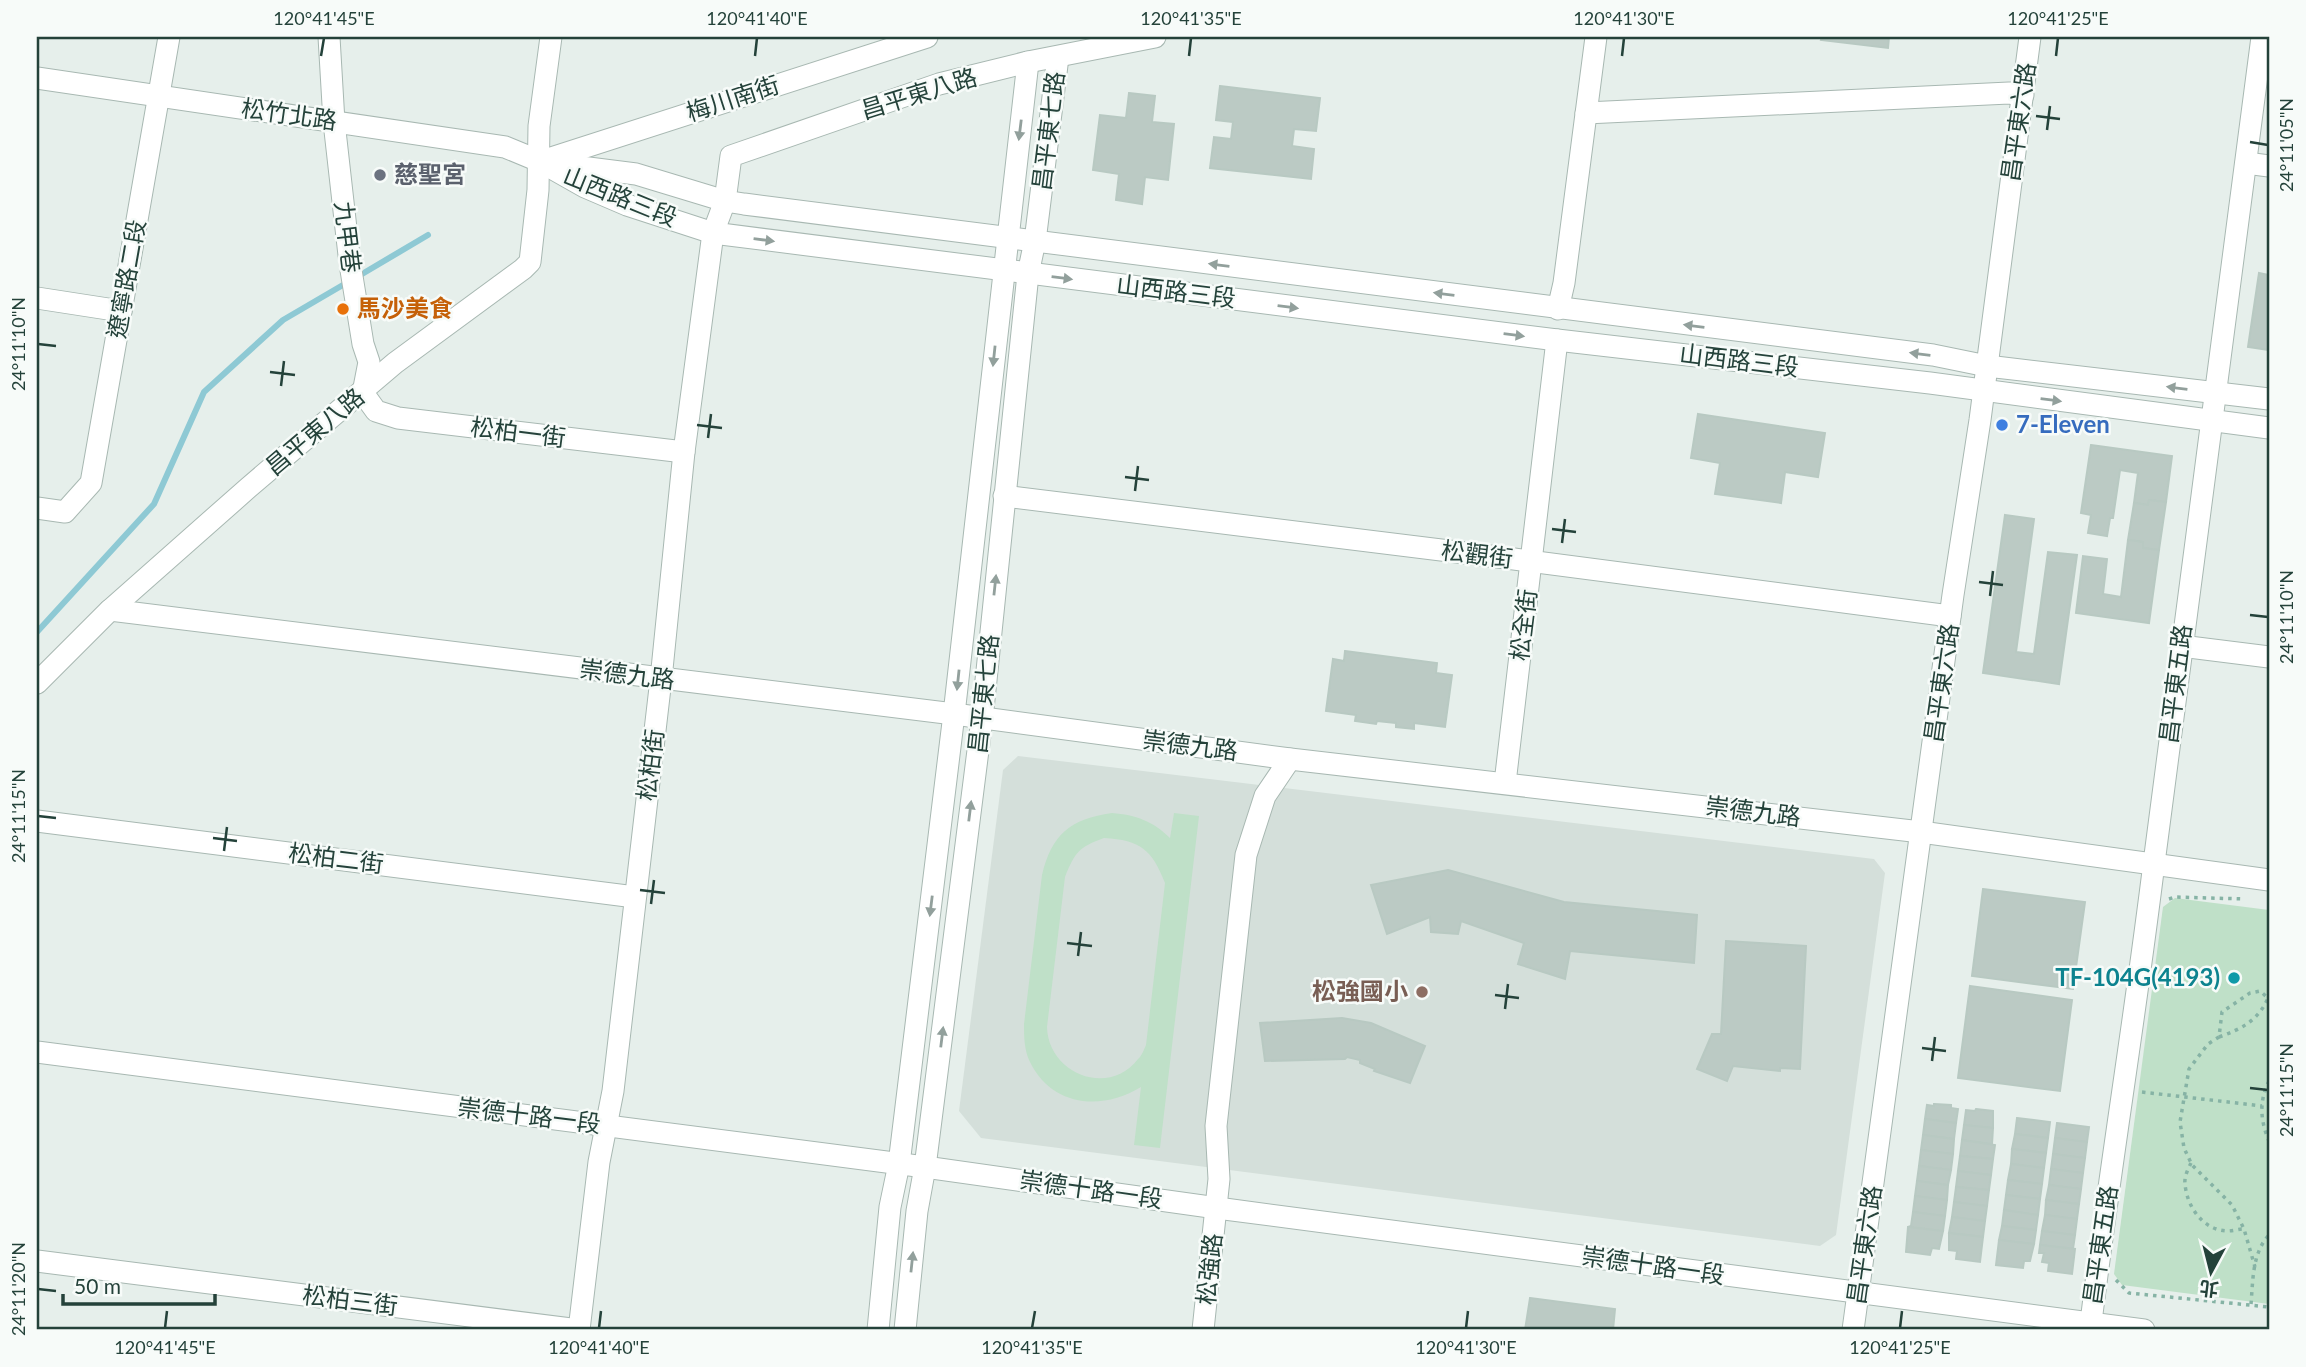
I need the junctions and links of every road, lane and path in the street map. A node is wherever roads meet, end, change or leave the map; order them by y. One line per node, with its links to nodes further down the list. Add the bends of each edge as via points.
1 (169, 37): 13 (street, 遼寧路二段)
2 (329, 37): 15 (street, 九甲巷)
3 (551, 37): 16 (street, 昌平東八路)
4 (927, 37): 16 (street, 梅川南街)
5 (1154, 37): 9 (street, 昌平東八路)
6 (1596, 37): 14 (street)
7 (2030, 37): 12 (street, 昌平東六路)
8 (2262, 37): 17 (street, 昌平東五路)
9 (1058, 57): 10 (street, 昌平東八路); 22 (street, 昌平東七路)
10 (1028, 62): 19 (street, 昌平東八路, via 939,84 731,156); 21 (street, 昌平東七路, one-way to 21)
11 (37, 78): 13 (street, 松竹北路)
12 (2023, 95): 14 (street); 29 (street, 昌平東六路)
13 (159, 96): 15 (street, 松竹北路); 27 (street, 遼寧路二段)
14 (1586, 113): 26 (street)
15 (334, 121): 16 (street, 松竹北路, via 505,147); 31 (street, 九甲巷, via 350,264 369,362)
16 (539, 161): 19 (street, 山西路三段, via 636,174); 20 (street, 山西路三段, via 627,205); 31 (street, 昌平東八路, via 530,262 395,363)
17 (2246, 163): 18 (street); 32 (street, 昌平東五路)
18 (2269, 166)
19 (726, 201): 20 (street, 松柏街); 21 (street, 山西路三段)
20 (713, 233): 23 (street, 山西路三段, one-way to 23); 36 (street, 松柏街)
21 (1007, 238): 22 (street, 山西路三段); 23 (street, 昌平東七路)
22 (1035, 241): 24 (street, 昌平東七路); 26 (street, 山西路三段, one-way to 22)
23 (1004, 271): 24 (street, 山西路三段); 46 (street, 昌平東七路, one-way to 46)
24 (1028, 274): 28 (street, 山西路三段, one-way to 28); 37 (street, 昌平東七路)
25 (37, 298): 27 (street)
26 (1558, 309): 29 (street, 山西路三段, one-way to 26, via 1933,355)
27 (121, 311): 38 (street, 遼寧路二段, via 91,484 65,512)
28 (1557, 340): 30 (street, 山西路三段); 39 (street, 松全街)
29 (1987, 366): 30 (street, 昌平東六路); 32 (street, 山西路三段, one-way to 29)
30 (1983, 391): 34 (street, 山西路三段, one-way to 34); 41 (street, 昌平東六路)
31 (363, 393): 36 (street, 松柏一街, via 376,411 398,418); 40 (street, 昌平東八路)
32 (2216, 393): 33 (street, 山西路三段); 34 (street, 昌平東五路)
33 (2269, 399)
34 (2213, 420): 35 (street, 山西路三段); 42 (street, 昌平東五路)
35 (2269, 428)
36 (684, 452): 44 (street, 松柏街)
37 (1004, 496): 39 (street, 松觀街); 47 (street, 昌平東七路, one-way to 37)
38 (37, 508)
39 (1532, 562): 41 (street, 松觀街); 49 (street, 松全街)
40 (110, 610): 44 (street, 崇德九路); 45 (street, 昌平東八路)
41 (1951, 617): 51 (street, 昌平東六路)
42 (2181, 646): 43 (street); 52 (street, 昌平東五路)
43 (2269, 657)
44 (661, 679): 46 (street, 崇德九路); 54 (street, 松柏街)
45 (37, 683)
46 (954, 714): 47 (street, 崇德九路); 67 (street, 昌平東七路, one-way to 67)
47 (982, 719): 48 (street, 崇德九路); 68 (street, 昌平東七路, one-way to 47)
48 (1290, 759): 49 (street, 崇德九路); 69 (street, 松強路, via 1265,796 1246,855 1216,1126)
49 (1505, 783): 51 (street, 崇德九路)
50 (37, 821): 54 (street, 松柏二街)
51 (1921, 832): 52 (street, 崇德九路); 74 (street, 昌平東六路)
52 (2154, 865): 53 (street, 崇德九路); 78 (street, 昌平東五路)
53 (2269, 880)
54 (635, 897): 64 (street, 松柏街)
55 (2256, 900): 56 (path, via 2175,897)
56 (2162, 905)
57 (2267, 992): 58 (path, via 2265,1005 2246,1027); 58 (path, via 2250,993 2222,1012)
58 (2219, 1037): 62 (path, via 2189,1069)
59 (37, 1052): 64 (street, 崇德十路一段)
60 (2269, 1081): 63 (path)
61 (2136, 1091): 62 (path)
62 (2184, 1096): 63 (path); 66 (path, via 2180,1122)
63 (2262, 1106): 65 (path)
64 (607, 1127): 67 (street, 崇德十路一段); 79 (street, 松柏街)
65 (2269, 1141)
66 (2191, 1163): 70 (path, via 2232,1205); 70 (path, via 2184,1182 2197,1215 2216,1228)
67 (899, 1164): 68 (street, 崇德十路一段); 80 (street, 昌平東七路, via 890,1207)
68 (925, 1167): 69 (street, 崇德十路一段); 81 (street, 昌平東七路, one-way to 68)
69 (1217, 1208): 74 (street, 崇德十路一段); 82 (street, 松強路)
70 (2244, 1229): 73 (path)
71 (2269, 1235): 73 (path)
72 (37, 1261): 79 (street, 松柏三街)
73 (2255, 1267): 76 (path)
74 (1859, 1293): 78 (street, 崇德十路一段); 83 (street, 昌平東六路)
75 (2129, 1293): 76 (path)
76 (2251, 1304): 77 (path)
77 (2269, 1307)
78 (2090, 1327): 84 (street, 崇德十路一段)
79 (579, 1330)
80 (878, 1330)
81 (905, 1330)
82 (1203, 1330)
83 (1853, 1330)
84 (2144, 1330)

